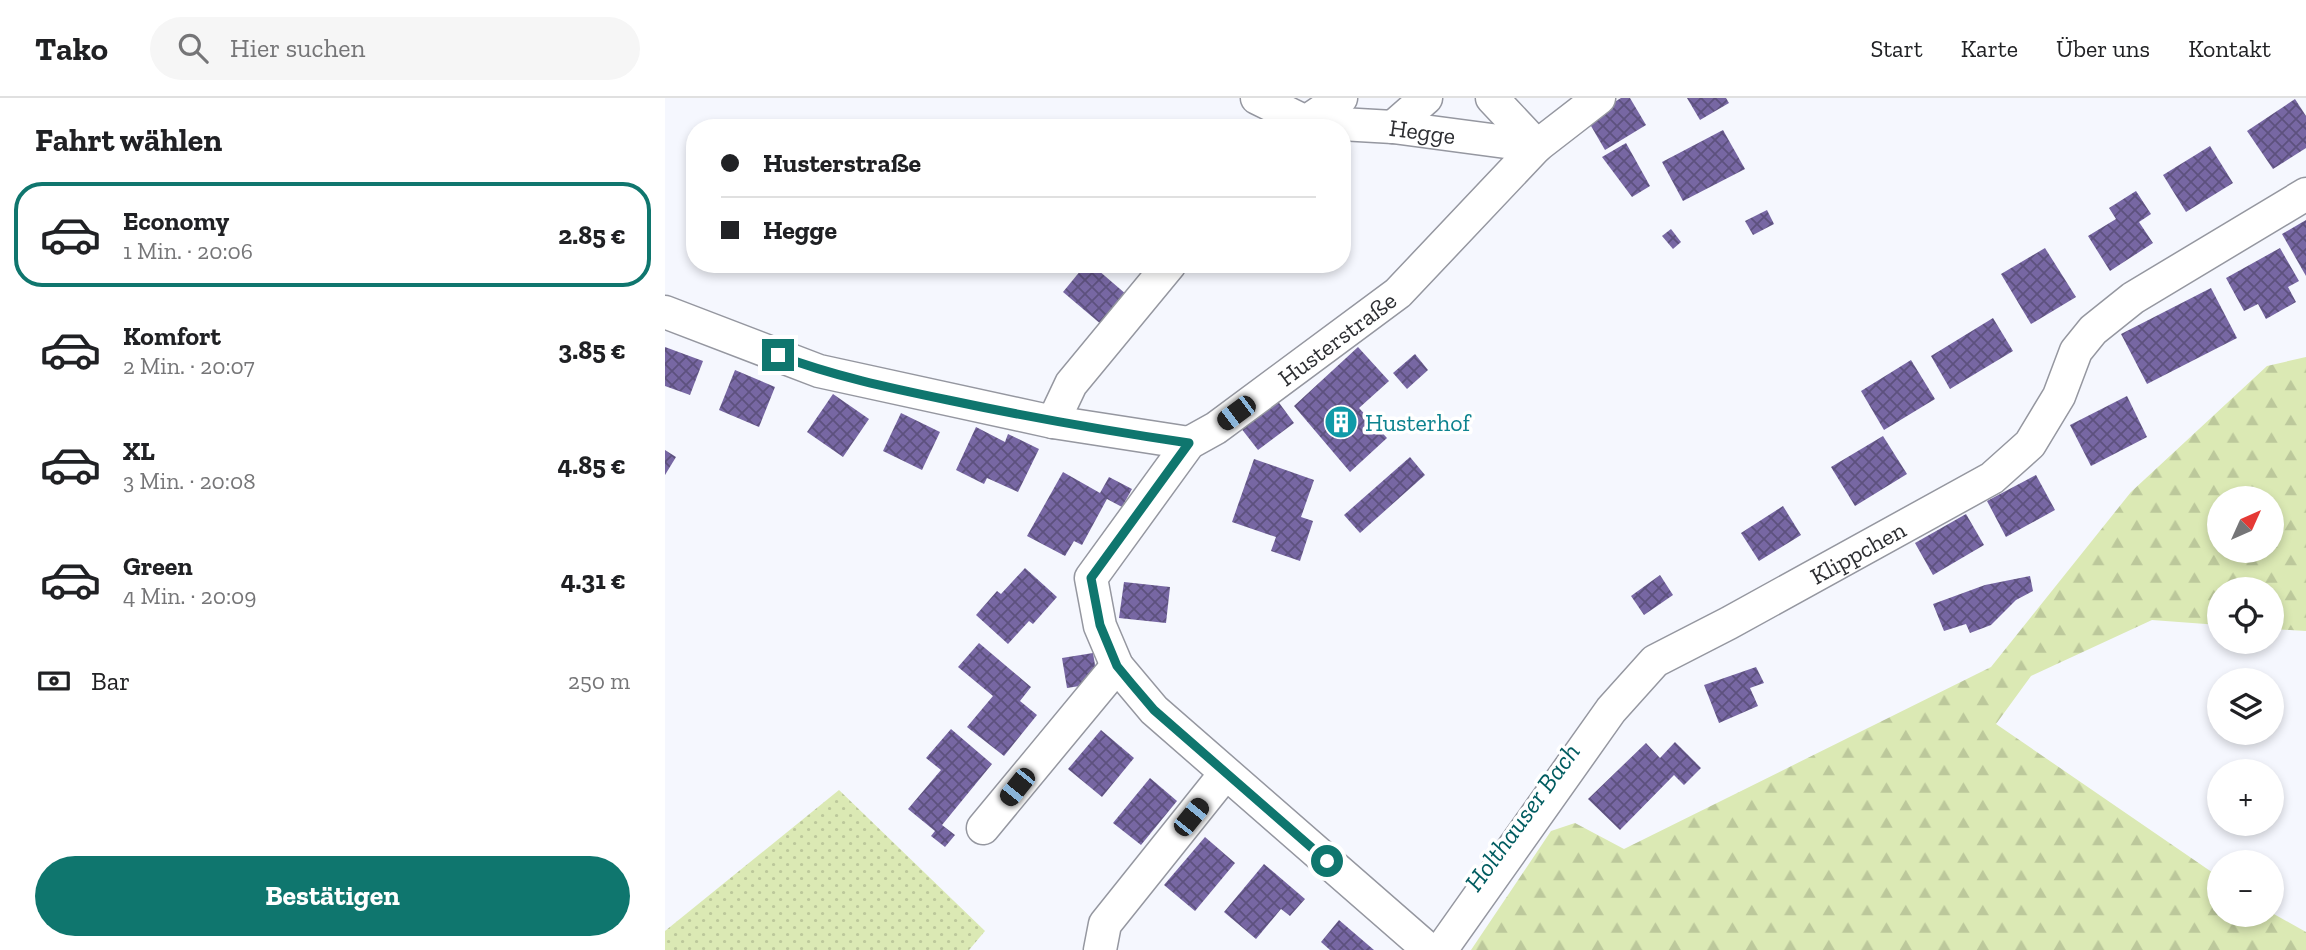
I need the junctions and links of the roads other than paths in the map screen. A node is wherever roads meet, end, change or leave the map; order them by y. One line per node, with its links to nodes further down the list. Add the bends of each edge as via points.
1 (1257, 98): 6 (street, Hegge)
2 (1341, 98): 7 (street)
3 (1426, 98): 9 (street)
4 (1492, 98): 10 (street)
5 (1599, 98): 10 (street, Husterstraße)
6 (1293, 119)
7 (1311, 119)
8 (1351, 126): 9 (street, Hegge)
9 (1393, 127): 10 (street, Hegge)
10 (1537, 146): 15 (street, Husterstraße, via 1398,293 1216,428)
11 (2306, 194): 21 (street, Klippchen, via 2133,298 2093,330 2076,351 2059,396 2030,444 1992,478 1655,661 1611,710)
12 (1163, 273): 14 (street, via 1071,384)
13 (665, 312): 14 (street, via 819,371)
14 (1053, 422): 15 (street)
15 (1189, 443): 16 (street, Husterstraße, via 1091,578 1100,625)
16 (1117, 666): 17 (street, Husterstraße, via 1154,710); 18 (street)
17 (1225, 774): 19 (street, via 1105,924); 20 (street, Husterstraße)
18 (983, 828)
19 (1100, 950)
20 (1429, 950)
21 (1441, 950)

